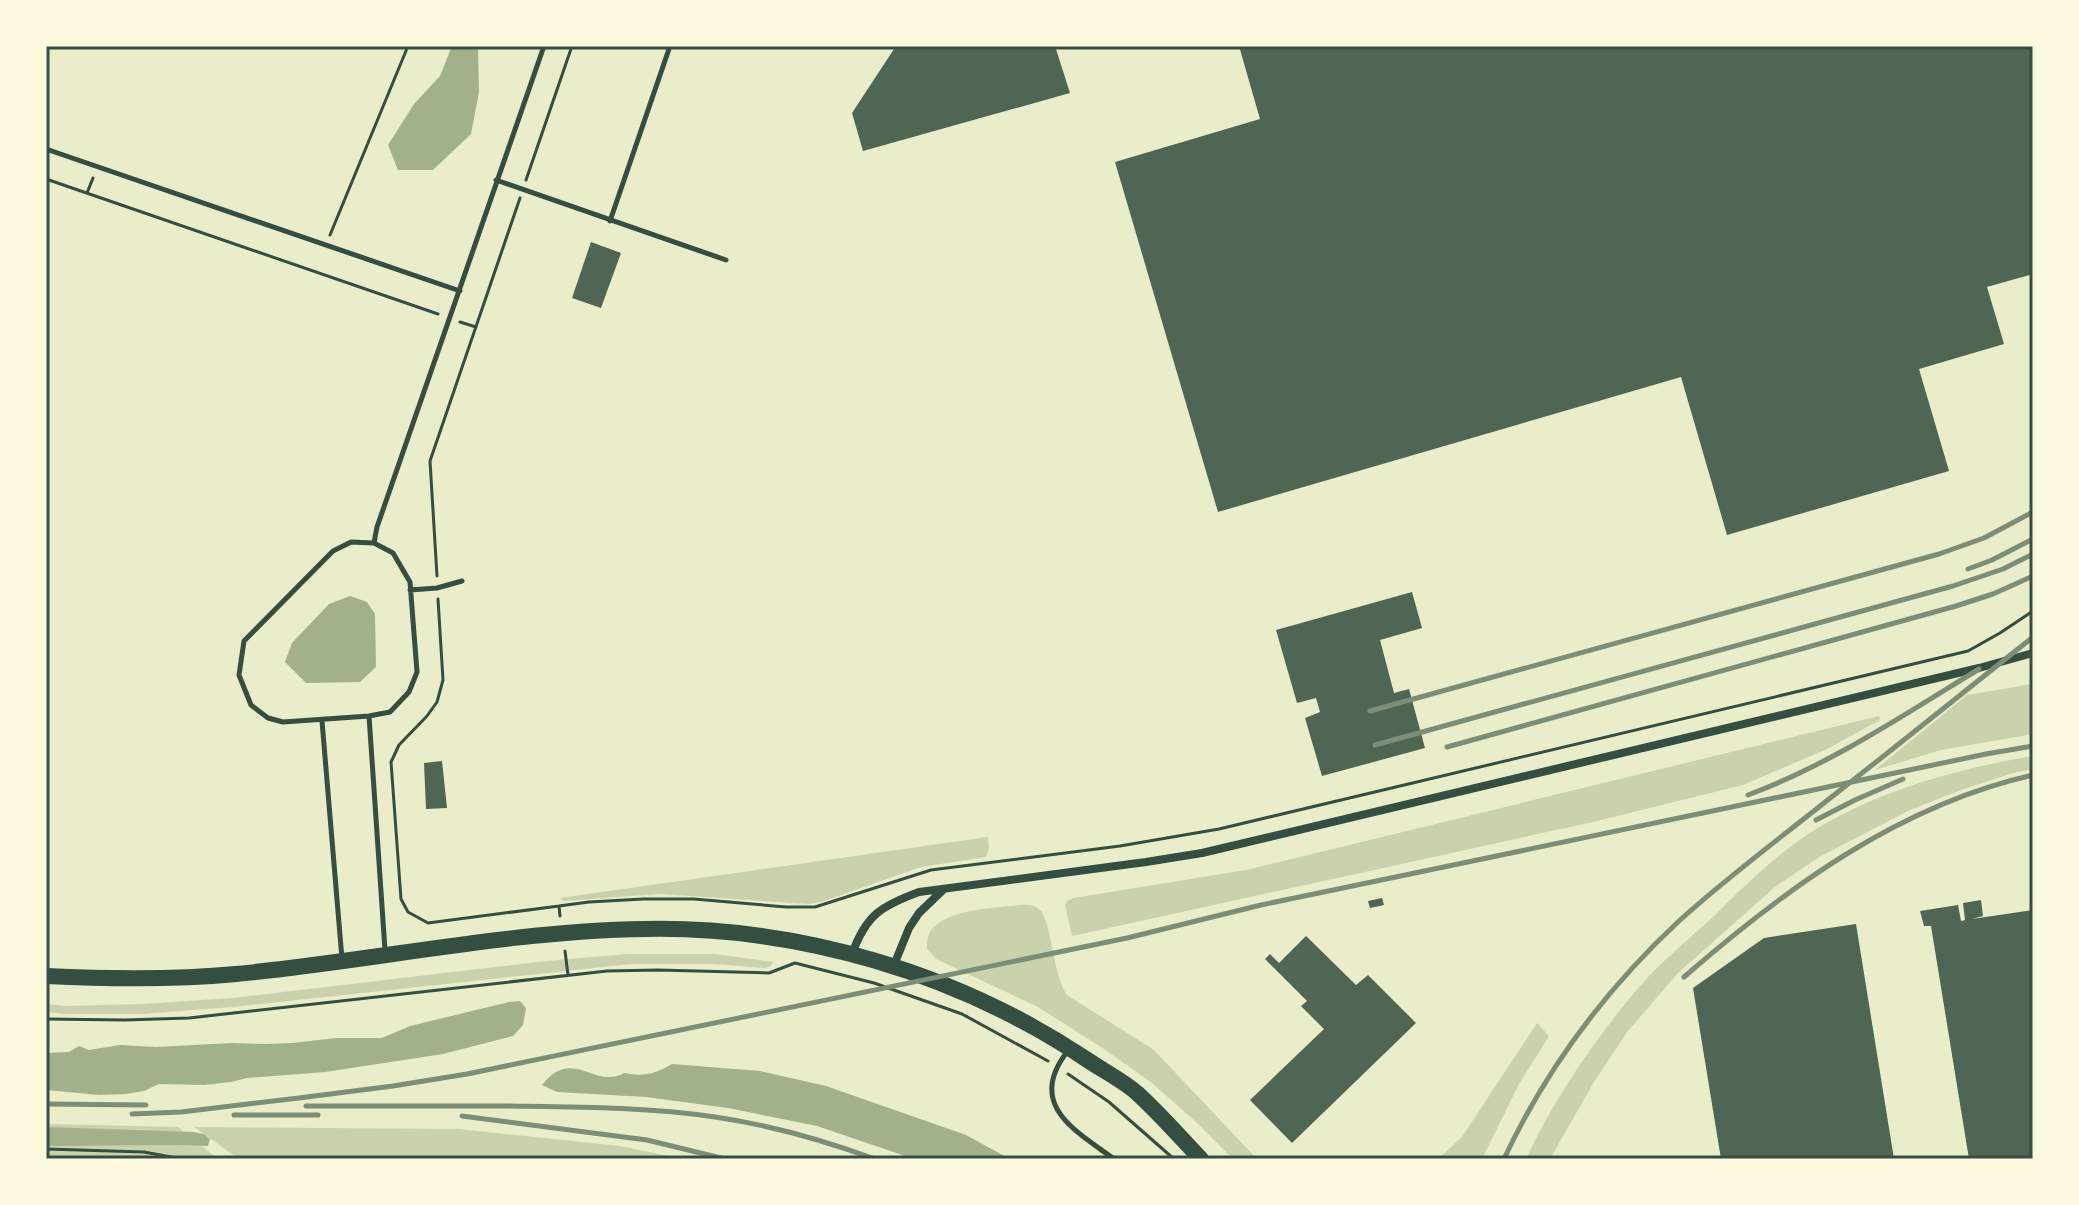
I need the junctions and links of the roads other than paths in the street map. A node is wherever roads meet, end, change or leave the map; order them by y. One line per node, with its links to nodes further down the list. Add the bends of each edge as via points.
1 (544, 46): 4 (lane)
2 (670, 46): 5 (lane)
3 (46, 149): 7 (lane)
4 (496, 180): 5 (lane); 7 (lane)
5 (610, 221): 6 (lane)
6 (726, 260)
7 (460, 291): 8 (lane)
8 (374, 543): 10 (lane, via 393,553); 13 (lane, via 351,542 333,551 244,641 239,675 251,705 283,722)
9 (462, 581): 10 (lane)
10 (410, 590): 12 (lane, via 417,672 409,692 390,712)
11 (2033, 653): 14 (street, via 1202,853)
12 (369, 716): 13 (lane); 15 (lane)
13 (322, 721): 17 (lane)
14 (945, 889): 16 (street, via 919,892 881,911 867,922); 18 (street, via 919,913)
15 (385, 955): 16 (main road, via 647,929 725,932); 17 (main road)
16 (852, 955): 18 (main road)
17 (342, 960): 19 (main road, via 235,974)
18 (894, 965): 20 (main road, via 977,998)
19 (46, 976)
20 (1070, 1048): 21 (lane, via 1056,1066 1052,1092 1057,1111); 22 (main road, via 1136,1092)
21 (1114, 1159)
22 (1201, 1159)

